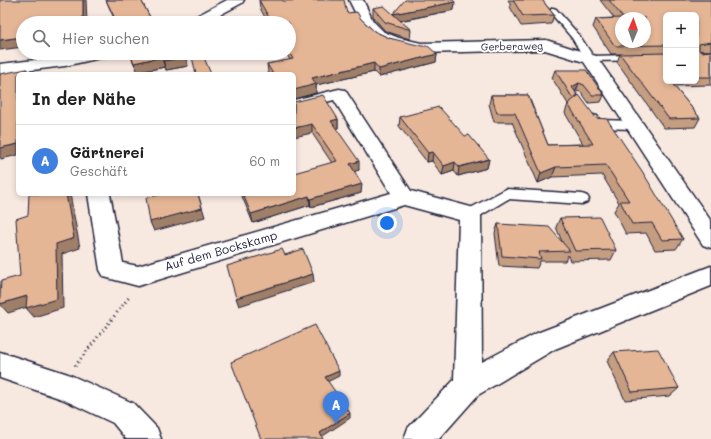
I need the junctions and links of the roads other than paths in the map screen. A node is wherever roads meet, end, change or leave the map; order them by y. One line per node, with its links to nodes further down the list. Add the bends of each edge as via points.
1 (237, 0): 4 (street)
2 (356, 0): 6 (street, Gerberaweg, via 367,23 379,35 394,42 421,48 546,45)
3 (553, 11): 6 (lane, via 576,37)
4 (207, 16)
5 (663, 57): 6 (lane)
6 (590, 59): 11 (street)
7 (74, 60): 8 (street)
8 (0, 68)
9 (296, 105): 13 (street, via 339,94)
10 (588, 112): 11 (lane, via 597,124)
11 (634, 125): 16 (street)
12 (99, 196): 13 (street, Auf dem Bockskamp, via 112,270 138,276)
13 (404, 198): 15 (street)
14 (582, 198): 15 (lane, via 506,194)
15 (470, 215): 19 (street)
16 (711, 239)
17 (711, 276): 19 (street, via 546,341)
18 (0, 365): 20 (street, via 59,385 123,413)
19 (468, 385): 21 (street)
20 (146, 439)
21 (419, 439)

